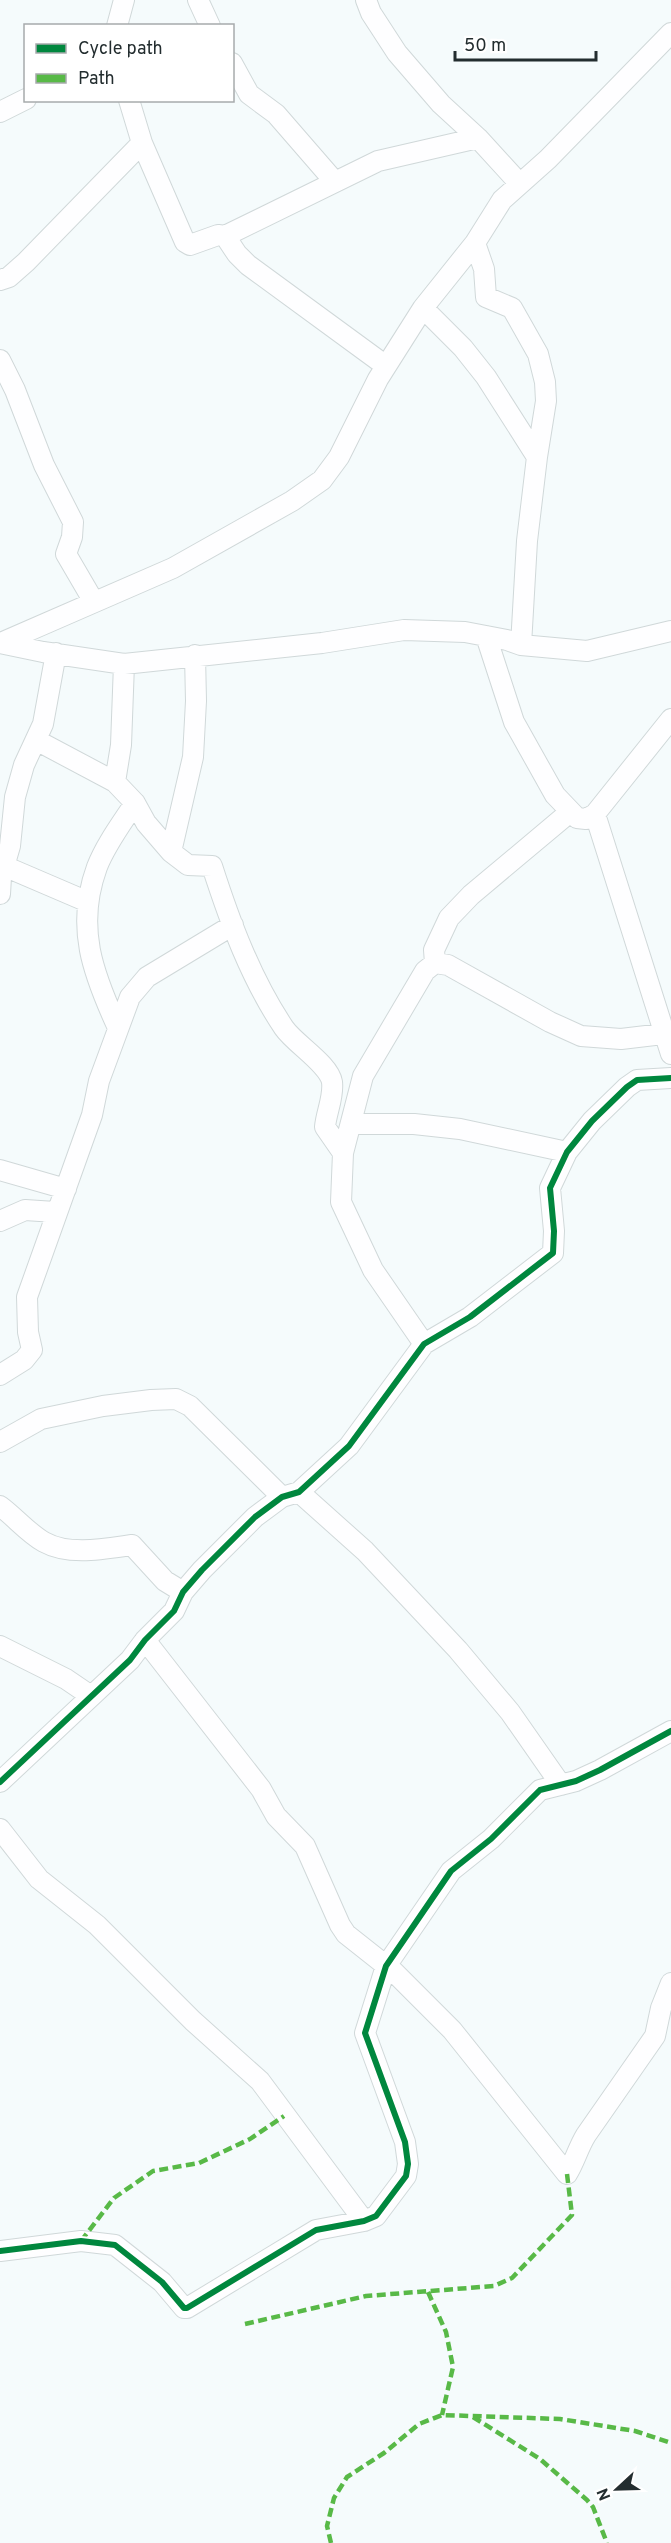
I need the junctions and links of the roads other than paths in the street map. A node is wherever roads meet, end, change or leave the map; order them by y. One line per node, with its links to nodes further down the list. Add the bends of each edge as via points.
1 (124, 0): 4 (street)
2 (198, 0): 5 (street)
3 (366, 0): 11 (street, via 398,53 441,104)
4 (118, 24)
5 (209, 24)
6 (671, 33): 14 (street)
7 (234, 67): 13 (street, via 249,94 276,114)
8 (24, 100): 10 (street)
9 (130, 102): 12 (street)
10 (0, 112)
11 (478, 138): 13 (street, via 378,161); 14 (street)
12 (142, 142): 15 (street, via 185,242 190,245); 17 (street, via 26,262)
13 (335, 182): 15 (street)
14 (520, 184): 16 (street, via 502,200)
15 (225, 236): 20 (street, via 248,265)
16 (475, 243): 18 (street); 21 (street, via 484,269 486,297 512,308 538,354 546,401)
17 (0, 280)
18 (423, 308): 20 (street); 21 (street, via 486,377)
19 (0, 360): 22 (street, via 44,465 73,522 66,554)
20 (386, 366): 22 (street, via 339,457 322,480 173,568)
21 (537, 457): 26 (street)
22 (94, 602): 25 (street)
23 (671, 631): 26 (street, via 587,651)
24 (486, 636): 26 (street); 28 (street, via 404,630 322,644); 34 (street, via 514,722 555,795)
25 (2, 643): 27 (street)
26 (521, 645)
27 (56, 653): 29 (street); 31 (street, via 43,724)
28 (195, 655): 29 (street); 36 (street, via 193,757)
29 (124, 664): 32 (street, via 121,745)
30 (671, 719): 35 (street)
31 (36, 740): 32 (street); 37 (street, via 15,796)
32 (115, 782): 33 (street)
33 (135, 803): 36 (street); 39 (street, via 106,848)
34 (570, 812): 35 (street, via 586,819); 41 (street, via 449,918 434,950)
35 (595, 814): 43 (street)
36 (171, 852): 40 (street, via 188,865 212,866)
37 (3, 860): 38 (street); 39 (street)
38 (0, 894)
39 (88, 902): 42 (street, via 88,951 97,983)
40 (232, 925): 42 (street, via 147,977 130,997); 48 (street, via 256,979 285,1029 327,1071 332,1083 325,1127)
41 (435, 963): 43 (street, via 448,965 581,1036 621,1039); 46 (street, via 425,971 363,1076)
42 (118, 1028): 50 (street)
43 (663, 1034): 44 (street)
44 (671, 1054)
45 (671, 1078): 47 (street, via 637,1080 627,1087)
46 (351, 1124): 47 (street, via 460,1129); 48 (street)
47 (567, 1152): 53 (street, via 550,1188 553,1253 470,1317)
48 (343, 1153): 53 (street, via 340,1202 373,1270)
49 (0, 1170): 50 (street)
50 (66, 1189): 51 (street)
51 (55, 1212): 52 (street, via 25,1210); 54 (street, via 27,1296 32,1350)
52 (0, 1221)
53 (424, 1344): 56 (street, via 349,1446)
54 (0, 1375)
55 (0, 1442): 56 (street, via 41,1419 102,1406 176,1399 190,1406)
56 (291, 1495): 58 (street, via 255,1517); 64 (street, via 365,1551 458,1650 510,1712)
57 (3, 1515): 58 (street, via 59,1548 132,1545 165,1581)
58 (183, 1592): 59 (street, via 174,1611)
59 (145, 1640): 61 (street, via 130,1660); 66 (street, via 261,1789 276,1816 305,1846 346,1934)
60 (0, 1646): 61 (street)
61 (91, 1696): 63 (street)
62 (671, 1731): 64 (street, via 600,1770)
63 (0, 1782)
64 (561, 1785): 66 (street, via 540,1790 491,1839 451,1871)
65 (0, 1829): 68 (street, via 39,1879 97,1925 260,2081)
66 (386, 1966): 67 (street, via 452,2030 567,2174 585,2135 655,2036); 68 (street, via 365,2033 405,2142 408,2164 405,2176 376,2216)
67 (671, 1983)
68 (364, 2221): 69 (street, via 316,2230 187,2308 162,2282 115,2245 81,2241)
69 (0, 2251)

